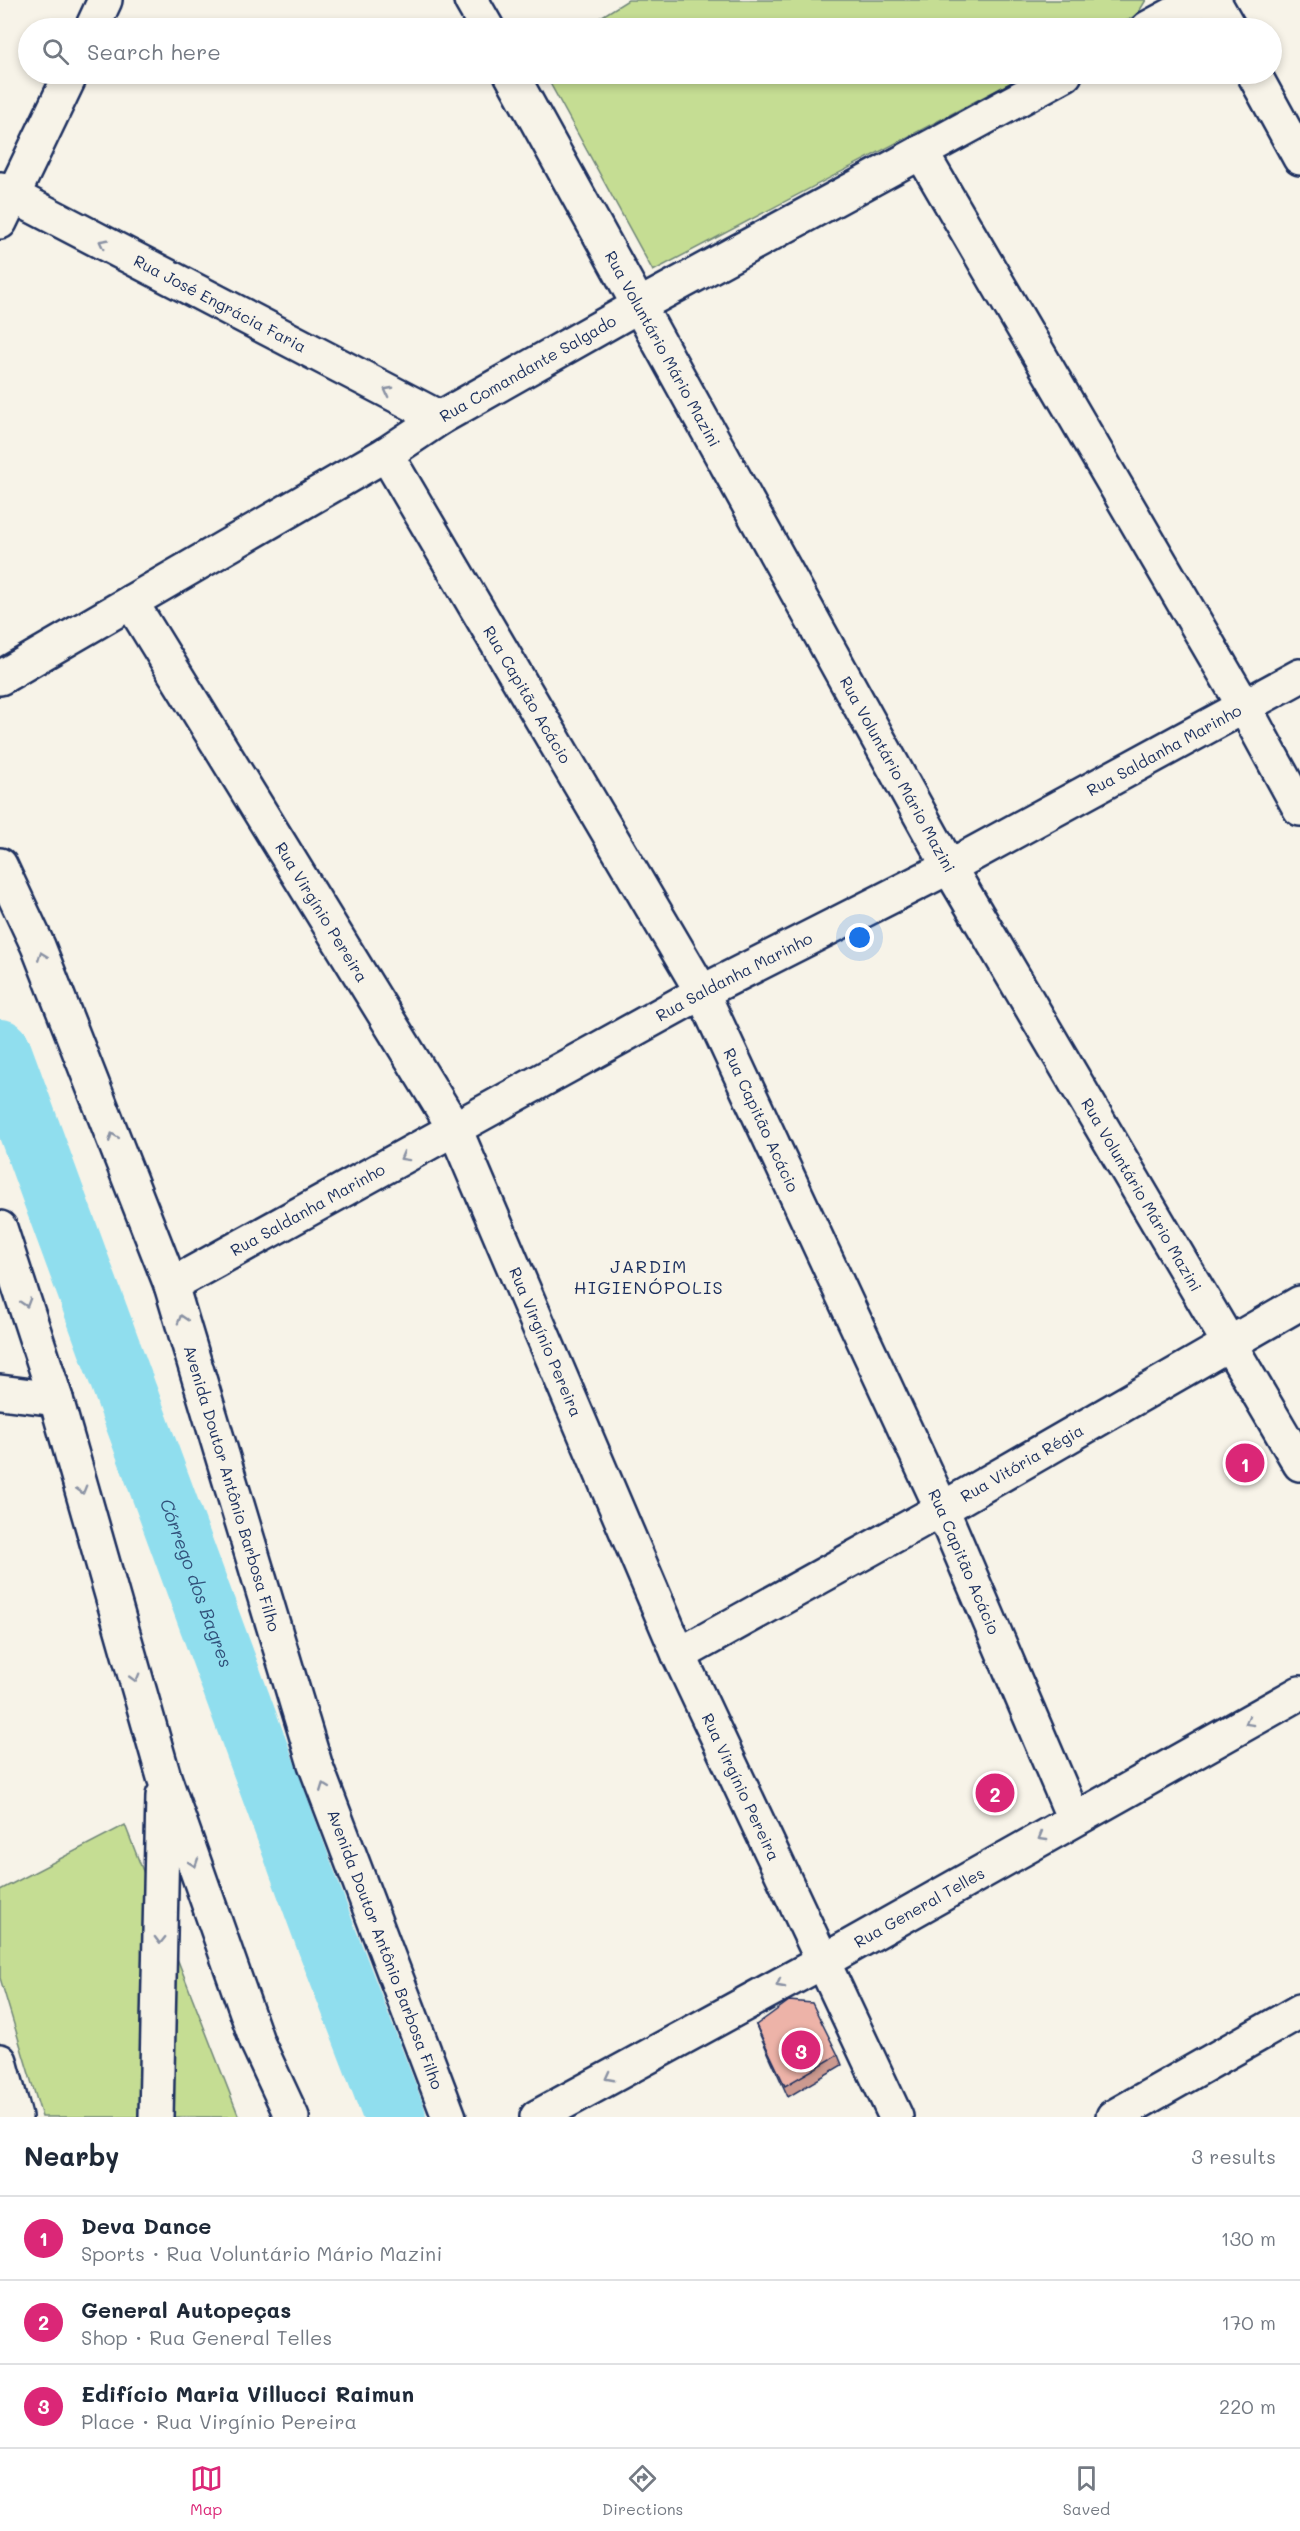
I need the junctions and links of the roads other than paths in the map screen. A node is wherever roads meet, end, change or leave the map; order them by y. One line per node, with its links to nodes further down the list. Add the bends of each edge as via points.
1 (105, 0): 5 (street)
2 (471, 0): 6 (street)
3 (1200, 0): 7 (street)
4 (1213, 0): 8 (street)
5 (97, 18)
6 (481, 18)
7 (1167, 18)
8 (1223, 18)
9 (66, 84): 15 (street)
10 (516, 84): 16 (street, Rua Voluntário Mário Mazini)
11 (1047, 84): 13 (street, Rua Comandante Salgado)
12 (1259, 84): 14 (street)
13 (921, 152): 16 (street, Rua Comandante Salgado); 22 (street)
14 (1300, 158)
15 (4, 202): 17 (street, Rua José Engrácia Faria, one-way to 15)
16 (638, 306): 17 (street, Rua Comandante Salgado); 25 (street, Rua Voluntário Mário Mazini)
17 (440, 418): 18 (street, Rua Comandante Salgado)
18 (386, 454): 19 (street, Rua Comandante Salgado); 26 (street, Rua Capitão Acácio)
19 (131, 602): 21 (street, Rua Comandante Salgado); 27 (street, Rua Virgínio Pereira)
20 (1300, 676): 22 (street, Rua Saldanha Marinho)
21 (0, 678)
22 (1244, 706): 23 (street); 25 (street, Rua Saldanha Marinho)
23 (1300, 809)
24 (0, 865): 29 (street, Avenida Doutor Antônio Barbosa Filho, one-way to 24, via 38,946)
25 (949, 867): 26 (street, Rua Saldanha Marinho); 31 (street, Rua Voluntário Mário Mazini)
26 (702, 992): 27 (street, Rua Saldanha Marinho); 35 (street, Rua Capitão Acácio)
27 (455, 1129): 29 (street, Rua Saldanha Marinho, one-way to 29); 36 (street, Rua Virgínio Pereira)
28 (0, 1228): 33 (street, one-way to 33)
29 (171, 1285): 46 (street, Avenida Doutor Antônio Barbosa Filho, one-way to 29, via 315,1764)
30 (1300, 1304): 31 (street, Rua Vitória Régia)
31 (1230, 1342): 34 (street, Rua Voluntário Mário Mazini); 35 (street, Rua Vitória Régia)
32 (0, 1392): 33 (street)
33 (56, 1399): 38 (street, one-way to 38)
34 (1300, 1464)
35 (942, 1509): 36 (street, Rua Vitória Régia); 39 (street, Rua Capitão Acácio)
36 (679, 1654): 40 (street, Rua Virgínio Pereira)
37 (1300, 1694): 39 (street, Rua General Telles, one-way to 39)
38 (164, 1777): 44 (street, one-way to 44); 45 (street, one-way to 45, via 258,2044)
39 (1074, 1819): 40 (street, Rua General Telles, one-way to 40)
40 (822, 1962): 47 (street, Rua General Telles, one-way to 47); 48 (street, Rua Virgínio Pereira)
41 (1300, 2011): 49 (street)
42 (0, 2061): 43 (street)
43 (15, 2117)
44 (156, 2117)
45 (292, 2117)
46 (449, 2117)
47 (537, 2117)
48 (896, 2117)
49 (1113, 2117)

